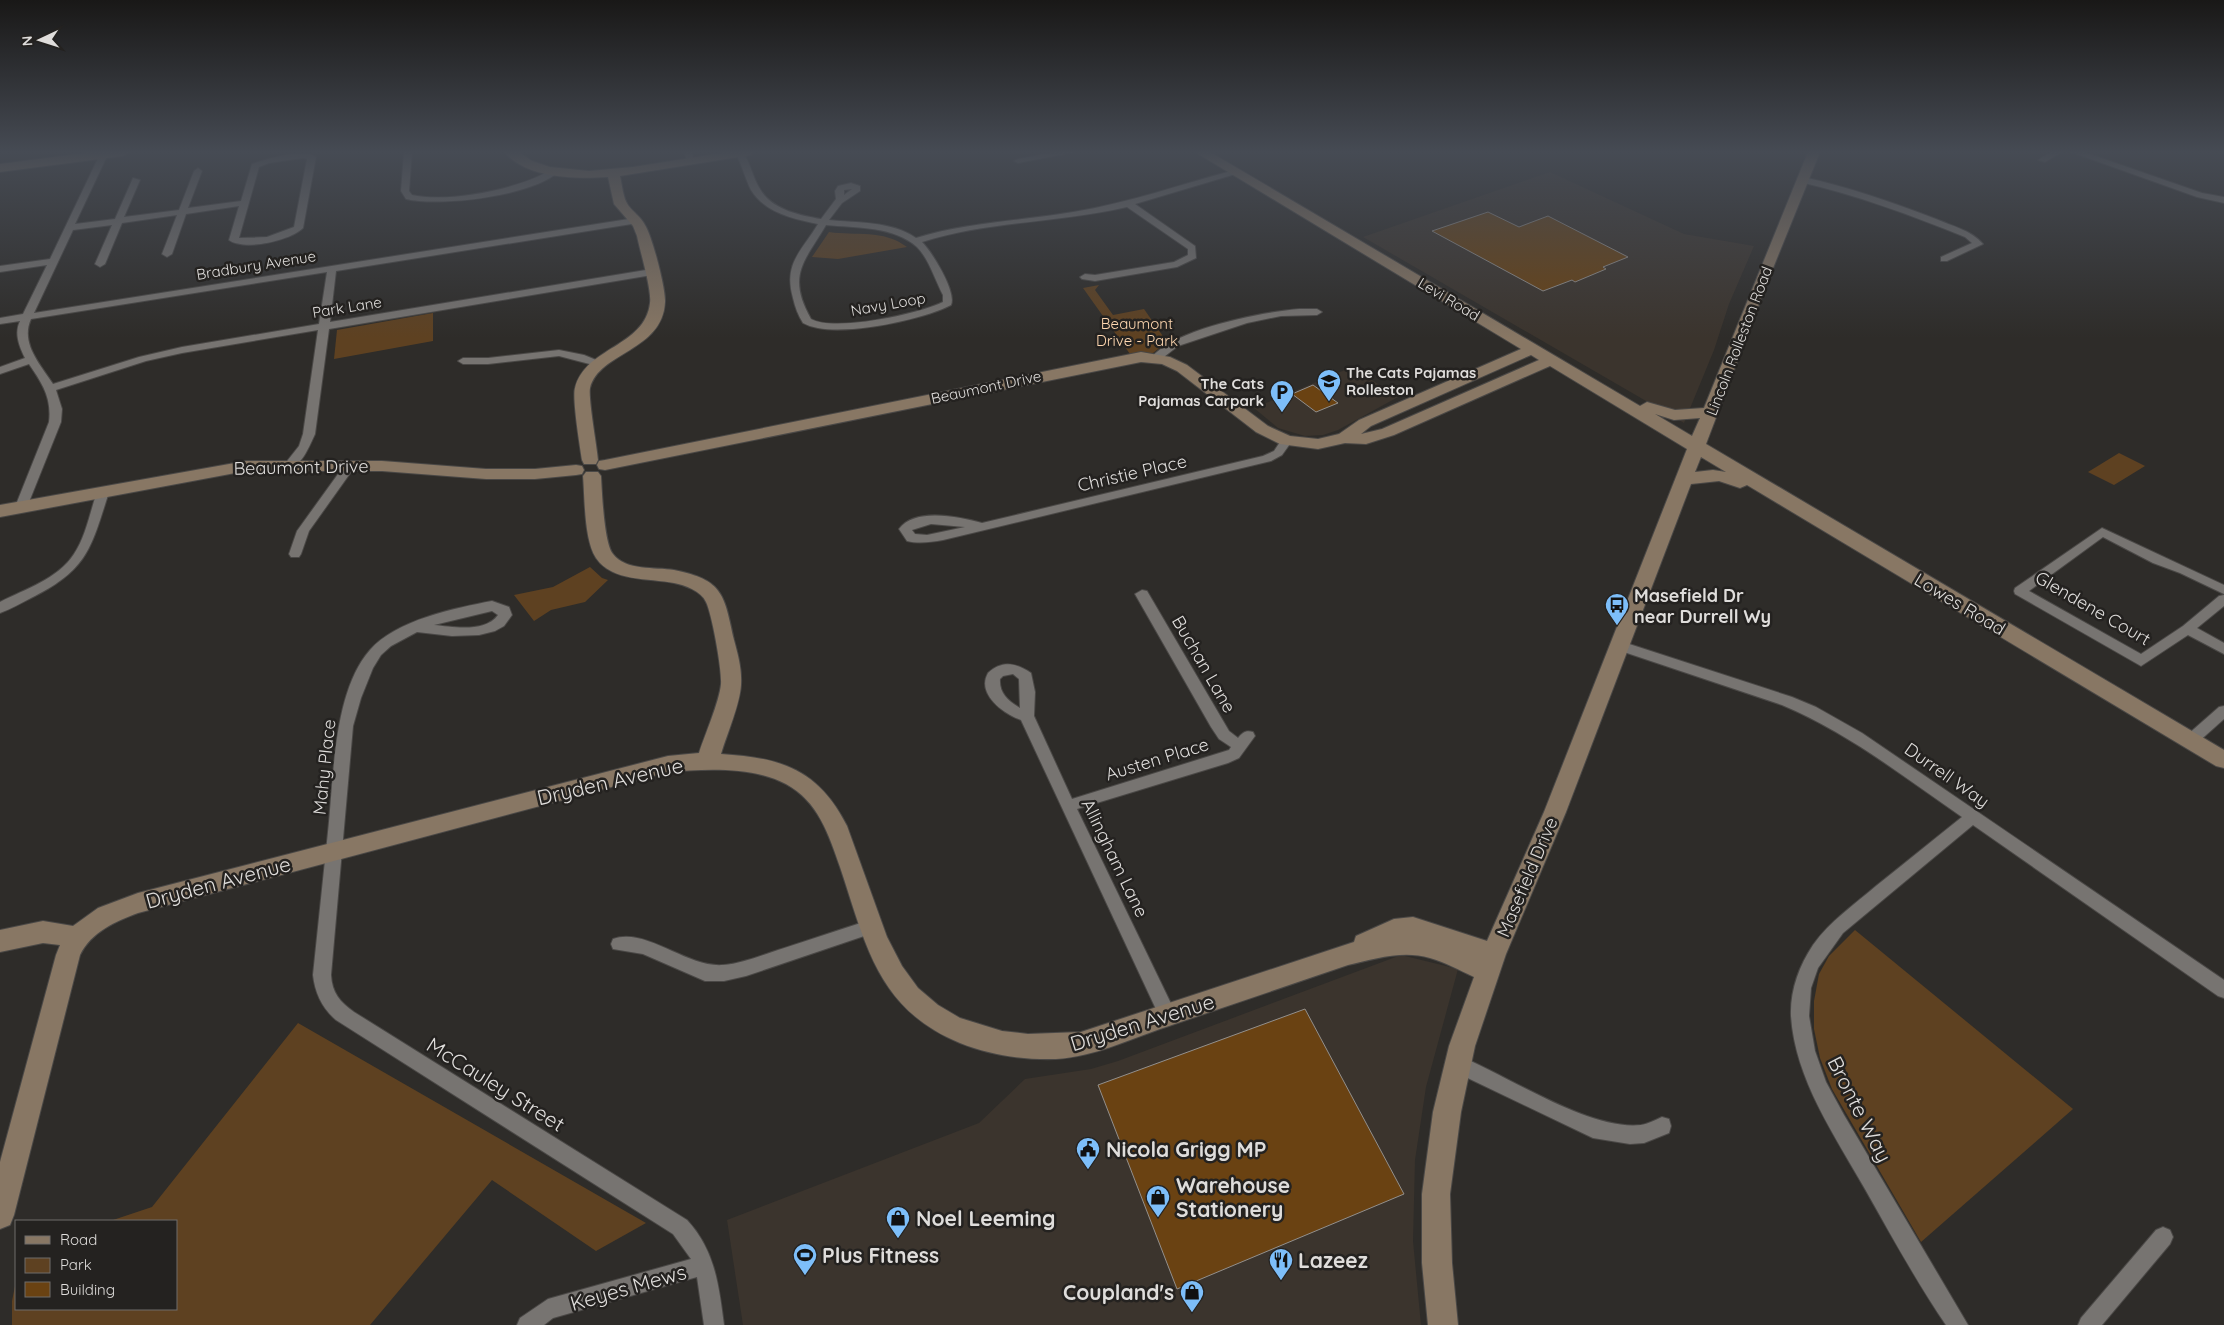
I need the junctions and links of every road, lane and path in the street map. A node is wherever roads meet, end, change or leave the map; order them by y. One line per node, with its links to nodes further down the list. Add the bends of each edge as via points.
1 (76, 214): 18 (street)
2 (122, 214): 16 (street)
3 (169, 214): 16 (street)
4 (181, 214): 20 (street)
5 (242, 214): 6 (street, via 234,240 246,242 294,232)
6 (301, 214)
7 (629, 214): 15 (street)
8 (790, 214): 17 (street)
9 (830, 214): 17 (street)
10 (1078, 214): 19 (street, via 996,224)
11 (1144, 214): 27 (street, via 1192,248 1193,256 1177,264)
12 (1304, 214): 32 (street, Levi Road)
13 (1789, 214): 43 (street, Lincoln Rolleston Road)
14 (1915, 214): 21 (street, via 1968,235 1978,244)
15 (635, 220): 25 (street, Bradbury Avenue); 26 (street, via 644,236)
16 (119, 221): 18 (street); 23 (street)
17 (824, 222): 19 (street, via 887,230); 19 (street, Navy Loop, via 798,260 793,276 794,290 804,317 819,326 845,327 934,311 948,303 948,295)
18 (69, 228): 22 (street)
19 (916, 241)
20 (167, 254)
21 (1944, 259)
22 (53, 261): 24 (street); 29 (street)
23 (100, 264)
24 (0, 269)
25 (332, 269): 29 (street, Bradbury Avenue); 31 (street)
26 (652, 272): 31 (street, Park Lane); 37 (street, via 658,301 655,320 642,337)
27 (1085, 278)
28 (1317, 312): 33 (street, via 1290,312 1224,326 1174,344)
29 (28, 316): 30 (street, Bradbury Avenue); 34 (street, via 22,334)
30 (0, 320)
31 (324, 326): 39 (street, Park Lane, via 153,356); 47 (street, via 308,441)
32 (1533, 349): 35 (street, Levi Road); 40 (street, Beaumont Drive)
33 (1156, 358): 45 (street, Beaumont Drive, via 1182,368 1262,429); 49 (street, Beaumont Drive, via 1123,359)
34 (32, 359): 38 (street); 39 (street)
35 (1551, 360): 41 (street, Levi Road); 42 (street, Beaumont Drive)
36 (463, 361): 37 (street, via 493,362 561,353)
37 (601, 364): 49 (street, via 587,377 582,389)
38 (0, 371)
39 (50, 388): 53 (street, via 57,402 57,416)
40 (1435, 392): 42 (street); 44 (street, Beaumont Drive, via 1366,422)
41 (1614, 397): 43 (street, via 1634,400 1666,414); 46 (street, Levi Road)
42 (1452, 404): 44 (street, Beaumont Drive, via 1376,436)
43 (1710, 412): 46 (street, Lincoln Rolleston Road)
44 (1345, 438): 45 (street, Beaumont Drive, via 1318,444)
45 (1286, 441): 55 (street, Christie Place, via 1278,453 1267,459)
46 (1697, 446): 50 (street, Masefield Drive); 52 (street, Lowes Road)
47 (290, 465): 48 (street, Beaumont Drive); 51 (street, Beaumont Drive, via 235,468)
48 (350, 465): 49 (street, Beaumont Drive, via 486,474); 56 (street, via 303,531)
49 (591, 468): 69 (street, via 601,550 609,562 636,571 691,580 710,591 715,599 731,681)
50 (1685, 480): 52 (street, via 1707,474 1725,476 1750,488); 63 (street, Masefield Drive)
51 (103, 492): 53 (street, Beaumont Drive); 60 (street, via 84,548 73,565 53,581)
52 (1777, 495): 67 (street, Lowes Road)
53 (21, 508): 54 (street, Beaumont Drive)
54 (0, 512)
55 (979, 526): 55 (street, Christie Place, via 926,539 911,538 906,529 919,521 931,520)
56 (296, 554)
57 (2224, 590): 62 (street, Glendene Court, via 2102,532 2020,591 2142,661)
58 (1142, 594): 68 (street, Buchan Lane, via 1224,735)
59 (2224, 599): 62 (street, Glendene Court)
60 (0, 608)
61 (417, 627): 61 (street, Mahy Place, via 492,606 504,610 505,615 498,625 481,630 448,632); 73 (street, Mahy Place, via 394,637 375,653 352,704 346,726)
62 (2188, 630): 64 (street)
63 (1620, 646): 72 (street, Durrell Way, via 1811,711 1857,737); 78 (street, Masefield Drive, via 1555,812)
64 (2224, 649)
65 (2224, 711): 67 (street)
66 (1027, 716): 71 (street, Allingham Lane)
67 (2191, 740): 70 (street, Lowes Road)
68 (1244, 742): 71 (street, Austen Place, via 1234,754 1223,759)
69 (708, 760): 73 (street, Dryden Avenue, via 662,766); 74 (street, Dryden Avenue, via 746,764 787,774 820,799 834,819)
70 (2224, 760)
71 (1068, 806): 80 (street, Allingham Lane)
72 (1974, 816): 79 (street, Durrell Way); 89 (street, Bronte Way, via 1836,928 1806,970 1801,998 1802,1031 1813,1073 1918,1264)
73 (334, 852): 75 (street, Dryden Avenue, via 138,903 102,918); 85 (street, McCauley Street, via 322,975 325,994 333,1007 680,1227 698,1248)
74 (873, 926): 77 (street, via 724,973 705,973 644,948); 80 (street, Dryden Avenue, via 887,963 908,993 944,1022 981,1038 1020,1047 1068,1046 1094,1041)
75 (78, 936): 76 (street, via 43,932); 83 (street, Dryden Avenue, via 68,955)
76 (0, 941)
77 (619, 944)
78 (1491, 962): 80 (street, Dryden Avenue, via 1409,944 1348,954); 81 (street, Masefield Drive)
79 (2224, 990)
80 (1168, 1016)
81 (1457, 1064): 82 (street, via 1593,1128 1630,1135 1644,1134); 88 (street, Masefield Drive, via 1436,1194 1437,1263)
82 (1662, 1126)
83 (0, 1215)
84 (2163, 1237): 90 (street)
85 (704, 1265): 86 (street, Keyes Mews, via 548,1309); 87 (street, McCauley Street)
86 (526, 1325)
87 (714, 1325)
88 (1443, 1325)
89 (1958, 1325)
90 (2088, 1325)

